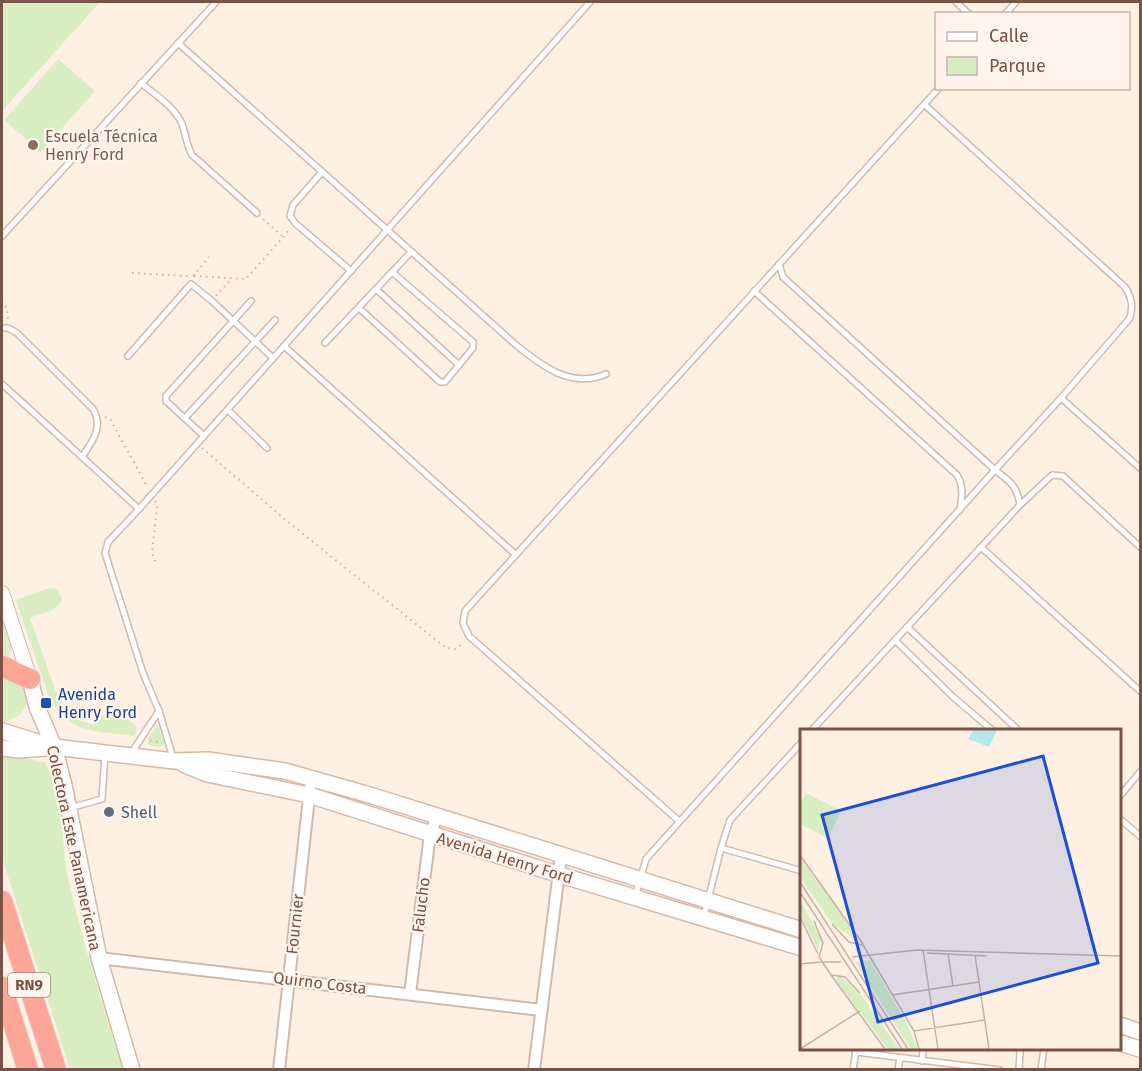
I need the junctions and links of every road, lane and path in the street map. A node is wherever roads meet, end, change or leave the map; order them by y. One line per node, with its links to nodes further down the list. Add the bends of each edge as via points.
1 (216, 2): 3 (lane)
2 (590, 2): 10 (lane)
3 (178, 43): 4 (lane); 7 (lane)
4 (141, 83): 8 (lane, via 176,114 192,155); 11 (lane)
5 (937, 90): 6 (lane)
6 (925, 105): 15 (lane); 39 (lane, via 1129,293 1130,318)
7 (322, 172): 9 (lane, via 293,205 290,216); 10 (lane)
8 (257, 213): 12 (path)
9 (295, 224): 12 (path); 16 (lane)
10 (386, 230): 13 (lane); 16 (lane)
11 (2, 236)
12 (283, 237): 20 (path, via 246,279)
13 (411, 252): 17 (lane); 37 (lane, via 542,366 570,378)
14 (209, 257): 19 (path)
15 (779, 264): 23 (lane); 48 (lane, via 783,277)
16 (351, 271): 33 (lane)
17 (392, 272): 22 (lane); 36 (lane, via 473,342 473,348)
18 (132, 273): 19 (path)
19 (193, 276): 20 (path); 21 (path)
20 (232, 278): 25 (path)
21 (190, 284): 25 (lane); 34 (lane)
22 (376, 289): 27 (lane); 36 (lane)
23 (754, 291): 52 (lane, via 957,475 962,490); 55 (lane)
24 (2, 301): 30 (path, via 7,308)
25 (212, 301): 28 (lane)
26 (251, 301): 28 (lane)
27 (359, 308): 32 (lane); 36 (lane, via 440,382 445,382)
28 (233, 320): 31 (lane); 42 (lane, via 166,396 166,401)
29 (274, 320): 31 (lane)
30 (5, 328): 41 (lane, via 17,333)
31 (255, 341): 35 (lane); 42 (lane)
32 (325, 343)
33 (284, 346): 35 (lane); 55 (lane)
34 (128, 356)
35 (273, 358): 40 (lane)
36 (459, 365)
37 (606, 374)
38 (2, 384): 46 (lane)
39 (1061, 398): 47 (lane); 48 (lane)
40 (228, 410): 43 (lane); 45 (lane)
41 (97, 415): 46 (lane, via 98,427); 49 (path, via 111,419)
42 (185, 418): 43 (lane)
43 (204, 436): 44 (lane)
44 (197, 444): 49 (lane); 59 (path, via 446,648 460,648)
45 (267, 447)
46 (82, 457): 51 (lane)
47 (1140, 468)
48 (995, 470): 50 (lane, via 1018,491); 52 (lane)
49 (152, 495): 51 (lane); 56 (path, via 157,507 152,553)
50 (1020, 505): 53 (lane, via 1052,475 1063,476); 54 (lane)
51 (139, 509): 66 (lane, via 108,542 105,553)
52 (960, 511): 85 (lane)
53 (1140, 547)
54 (982, 548): 58 (lane); 63 (lane)
55 (515, 554): 59 (lane, via 465,611)
56 (156, 563)
57 (2, 593): 62 (street, Colectora Este Panamericana)
58 (907, 627): 60 (lane); 69 (lane)
59 (469, 636): 85 (lane)
60 (895, 640): 67 (lane); 68 (lane)
61 (2, 666): 62 (highway)
62 (30, 679): 74 (main road, Colectora Este Panamericana)
63 (1140, 691)
64 (92, 692): 65 (path)
65 (78, 696)
66 (159, 711): 77 (lane); 78 (lane)
67 (813, 729)
68 (991, 729)
69 (1017, 729)
70 (2, 731): 74 (main road, Avenida Henry Ford)
71 (150, 741): 72 (path)
72 (162, 742)
73 (800, 743): 89 (lane, via 730,820)
74 (54, 747): 75 (main road); 76 (main road, Avenida Henry Ford); 83 (main road, Colectora Este Panamericana)
75 (2, 748)
76 (106, 752): 77 (main road, Avenida Henry Ford); 83 (lane, via 102,799)
77 (130, 755): 78 (main road, Avenida Henry Ford)
78 (174, 761): 80 (main road, Avenida Henry Ford, via 208,760 256,766); 82 (main road, Avenida Henry Ford, via 207,774)
79 (1140, 772): 81 (lane)
80 (312, 779): 82 (street, Fournier); 84 (main road, Avenida Henry Ford)
81 (1121, 794)
82 (309, 795): 87 (main road, Avenida Henry Ford); 101 (street, Fournier)
83 (69, 808): 100 (main road, Colectora Este Panamericana)
84 (437, 817): 87 (street, Falucho); 90 (main road, Avenida Henry Ford)
85 (679, 821): 93 (lane, via 646,859)
86 (1121, 821): 88 (lane)
87 (430, 834): 92 (main road, Avenida Henry Ford); 103 (street, Falucho)
88 (1140, 836)
89 (721, 848): 91 (lane); 96 (lane)
90 (561, 856): 92 (street); 93 (main road, Avenida Henry Ford)
91 (800, 871)
92 (557, 874): 94 (main road, Avenida Henry Ford); 104 (street)
93 (640, 881): 94 (lane); 96 (main road, Avenida Henry Ford)
94 (635, 898): 97 (main road, Avenida Henry Ford)
95 (2, 901): 120 (highway, RN9)
96 (708, 902): 97 (lane); 98 (main road, Avenida Henry Ford)
97 (703, 918): 99 (main road, Avenida Henry Ford)
98 (800, 930)
99 (800, 948)
100 (99, 958): 101 (street, Quirno Costa); 121 (main road, Colectora Este Panamericana)
101 (288, 979): 103 (street, Quirno Costa); 122 (street, Fournier)
102 (2, 987): 119 (highway, RN9)
103 (410, 994): 104 (street, Quirno Costa)
104 (541, 1010): 123 (street)
105 (2, 1018): 118 (highway)
106 (1121, 1027): 107 (main road)
107 (1140, 1032)
108 (1121, 1044): 109 (main road)
109 (1140, 1049)
110 (856, 1050): 114 (lane); 124 (lane)
111 (923, 1050): 115 (lane)
112 (1019, 1050): 128 (lane)
113 (1044, 1050): 129 (lane)
114 (900, 1058): 115 (lane); 125 (lane)
115 (925, 1061): 116 (lane); 126 (lane)
116 (955, 1067): 117 (lane)
117 (983, 1069): 127 (lane)
118 (23, 1070)
119 (28, 1070)
120 (57, 1070)
121 (132, 1070)
122 (279, 1070)
123 (534, 1070)
124 (854, 1070)
125 (898, 1070)
126 (927, 1070)
127 (1000, 1070)
128 (1019, 1070)
129 (1041, 1070)

